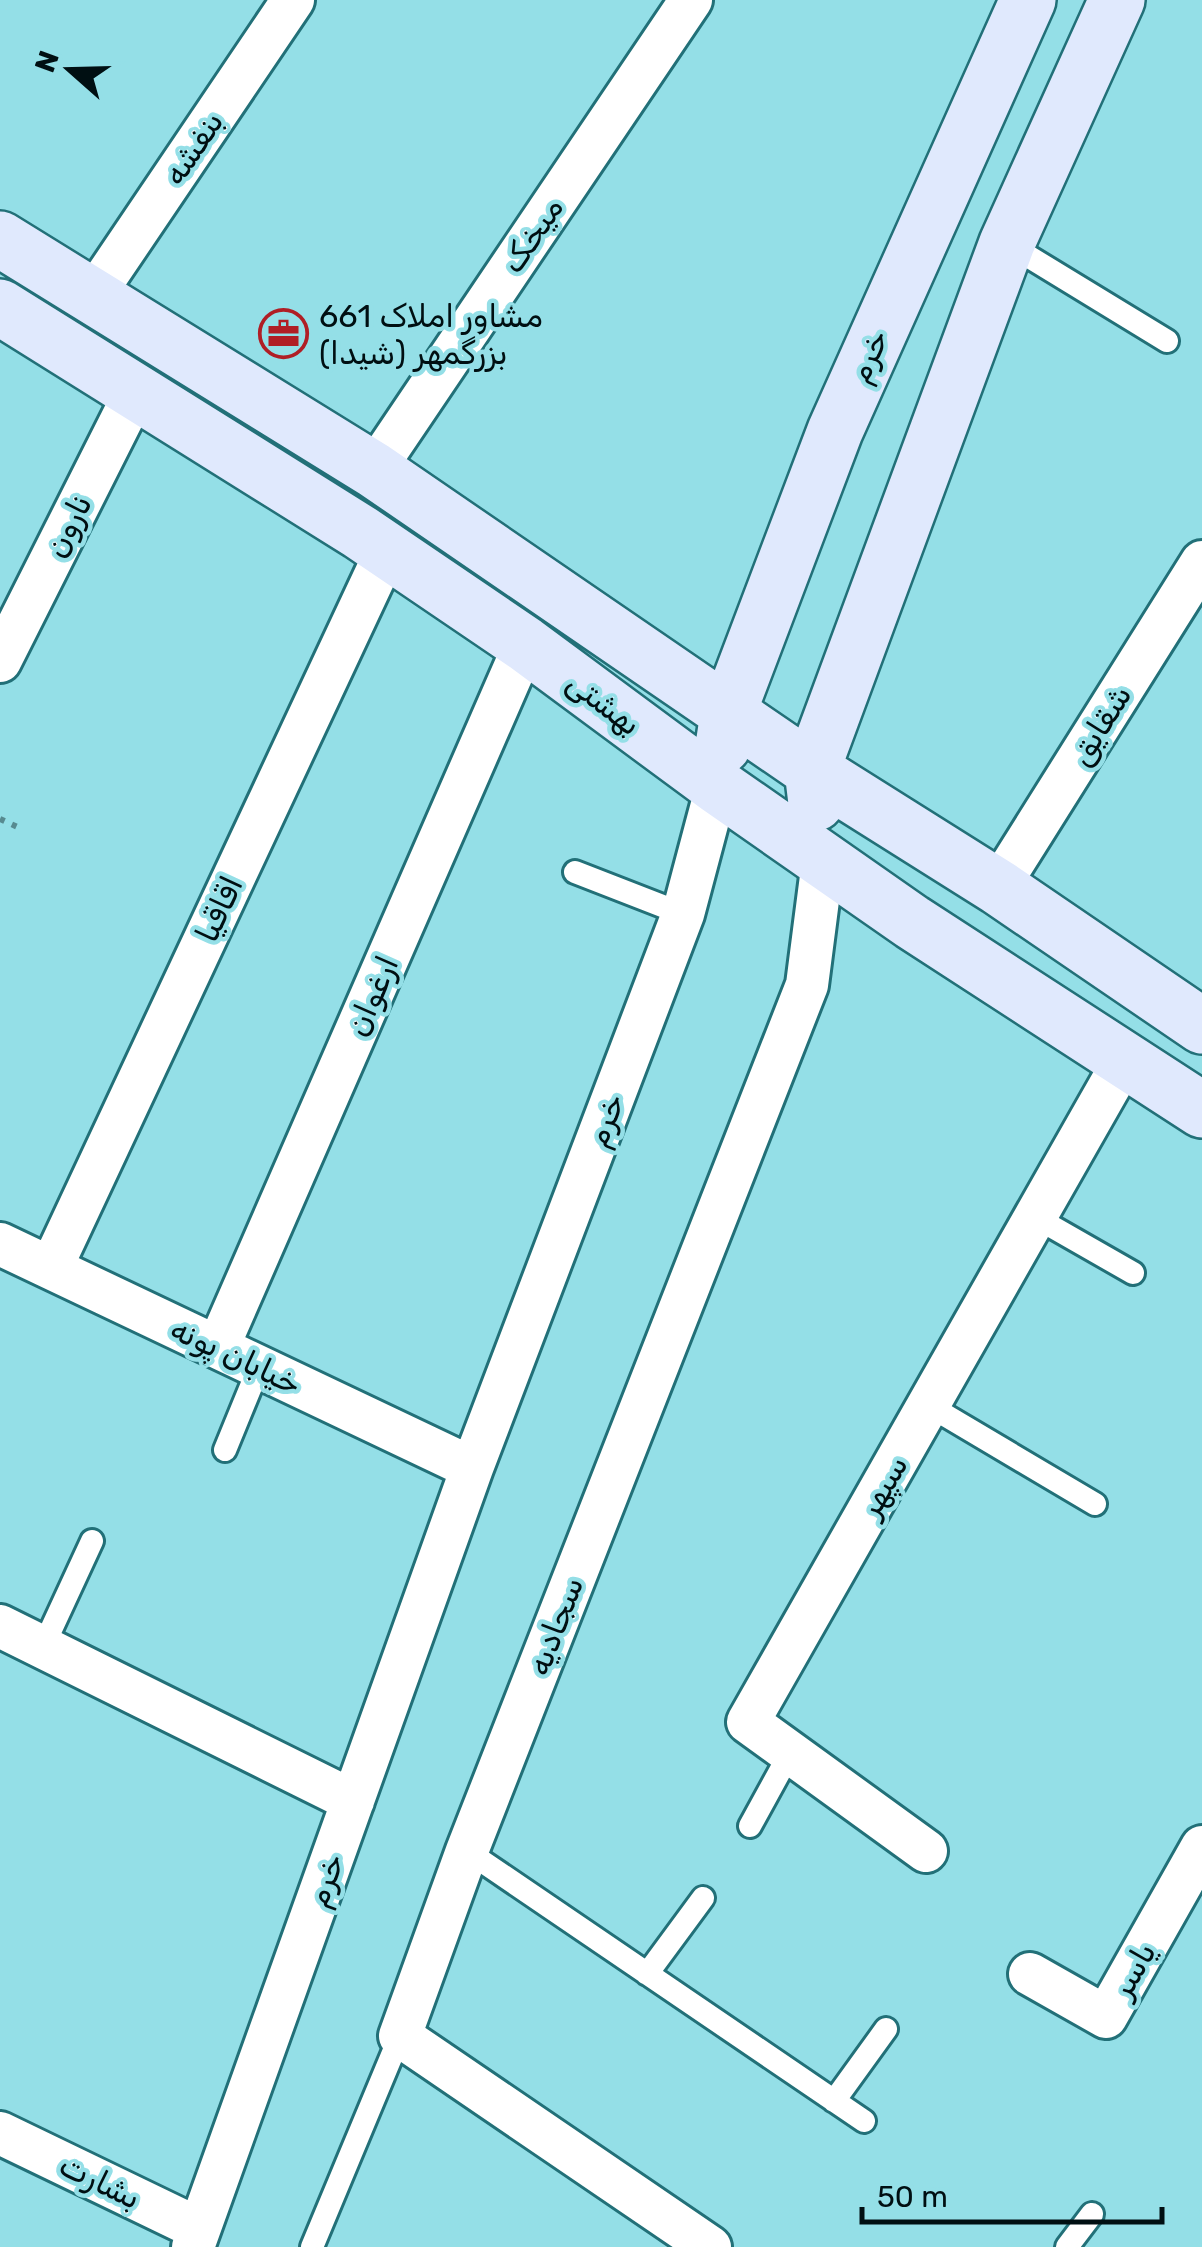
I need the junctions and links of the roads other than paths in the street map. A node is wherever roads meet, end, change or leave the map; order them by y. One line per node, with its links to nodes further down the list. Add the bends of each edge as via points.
1 (294, 0): 7 (street, بنفشه)
2 (691, 0): 11 (street, میخک)
3 (1028, 0): 16 (street, خرم, via 834,431)
4 (1116, 0): 6 (street)
5 (0, 239): 7 (street, بهشتی)
6 (1007, 243): 9 (lane); 17 (street)
7 (94, 296): 11 (street, بهشتی)
8 (0, 307): 10 (street, بهشتی)
9 (1167, 341)
10 (136, 392): 12 (street, بهشتی); 15 (street, نارون)
11 (374, 470): 16 (street, بهشتی)
12 (387, 550): 14 (street, بهشتی); 28 (street, اقاقیا)
13 (1202, 562): 21 (street, شقایق)
14 (525, 644): 18 (street, بهشتی); 30 (street, ارغوان)
15 (0, 661)
16 (728, 713): 17 (street, بهشتی); 18 (street, خرم)
17 (812, 770): 19 (street); 21 (street, بهشتی)
18 (717, 786): 19 (street, بهشتی); 22 (street, خرم)
19 (823, 861): 24 (street, بهشتی); 44 (street, سجادیه, via 807,985)
20 (575, 872): 22 (lane)
21 (998, 887): 23 (street, بهشتی)
22 (683, 914): 34 (street, خرم)
23 (1202, 1026)
24 (1126, 1059): 25 (street, بهشتی); 26 (street, سپهر)
25 (1202, 1110)
26 (1036, 1217): 29 (lane); 32 (street, سپهر)
27 (0, 1244): 28 (street, خیابان پونه)
28 (51, 1268): 30 (street, خیابان پونه)
29 (1134, 1274)
30 (218, 1347): 31 (street, خیابان پونه)
31 (259, 1367): 33 (lane); 34 (street, خیابان پونه)
32 (928, 1405): 35 (lane); 39 (street, سپهر, via 748,1722)
33 (225, 1450)
34 (472, 1468): 40 (street, خرم)
35 (1095, 1504)
36 (92, 1541): 38 (lane)
37 (0, 1626): 38 (street)
38 (43, 1647): 40 (street)
39 (790, 1752): 41 (lane); 43 (street, سپهر)
40 (353, 1801): 54 (street, خرم)
41 (750, 1826)
42 (1202, 1847): 47 (street, یاسر, via 1106,2017)
43 (926, 1851)
44 (467, 1852): 46 (lane); 49 (street, سجادیه)
45 (703, 1898): 46 (lane)
46 (648, 1974): 50 (lane)
47 (1030, 1974)
48 (886, 2028): 50 (lane)
49 (400, 2036): 55 (lane); 56 (street)
50 (834, 2101): 51 (lane)
51 (864, 2121)
52 (0, 2134): 54 (street, بشارت)
53 (1092, 2214): 57 (lane)
54 (196, 2238)
55 (312, 2247)
56 (710, 2247)
57 (1066, 2247)

